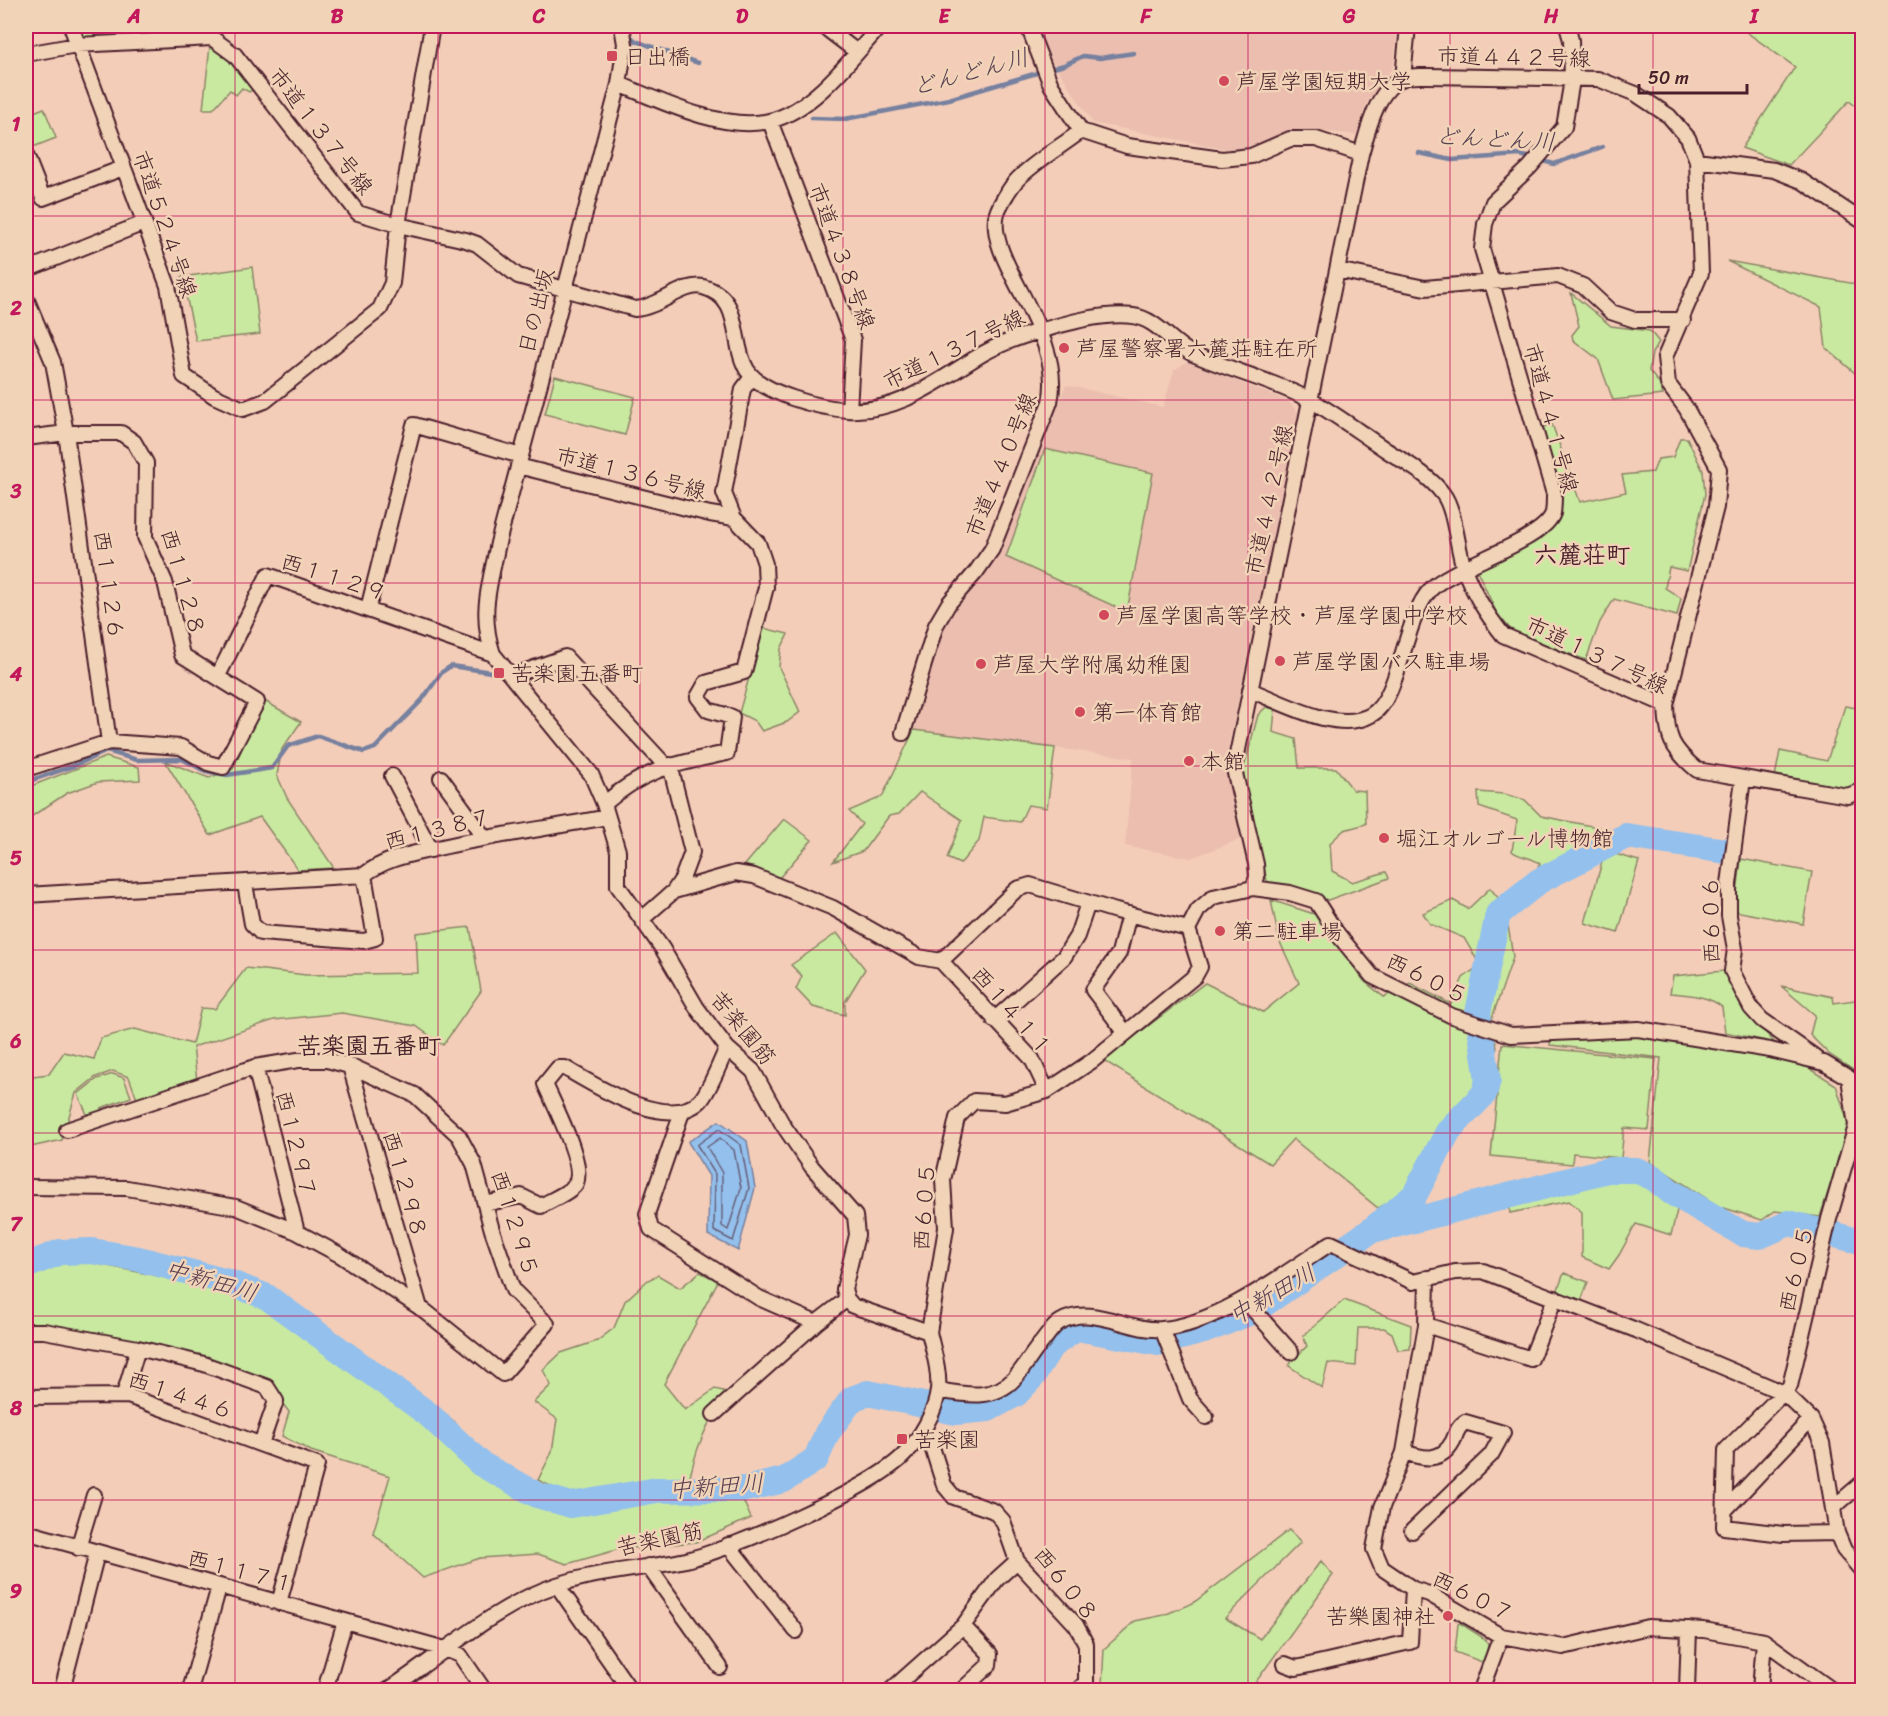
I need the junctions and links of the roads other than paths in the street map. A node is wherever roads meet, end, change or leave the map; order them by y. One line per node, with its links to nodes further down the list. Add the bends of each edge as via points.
1 (71, 26): 9 (street, 市道５２４号線)
2 (432, 26): 23 (street)
3 (622, 26): 14 (street, 日の出坂, via 625,44)
4 (823, 26): 10 (street)
5 (880, 26): 10 (street)
6 (1028, 26): 16 (street, via 1048,77)
7 (1408, 26): 12 (street)
8 (1567, 26): 13 (street, 市道４４１号線)
9 (77, 45): 11 (street, 市道１３７号線); 20 (street, 市道５２４号線); 23 (street, 市道１３７号線, via 212,38 236,55 358,213)
10 (857, 52): 15 (street, via 800,106)
11 (26, 54)
12 (1403, 78): 13 (street, 市道４４２号線, via 1428,75); 17 (street, 市道４４２号線, via 1385,93 1372,113)
13 (1572, 80): 19 (street, 市道４４２号線, via 1598,79 1636,94 1669,116 1688,138); 26 (street, 市道４４１号線, via 1564,127 1493,202 1482,249)
14 (619, 84): 15 (street, via 662,102 736,124); 27 (street, 日の出坂)
15 (770, 121): 33 (street, 市道４３８号線, via 853,340)
16 (1081, 131): 17 (street, via 1126,146 1222,159 1251,156 1290,139 1316,139); 30 (street, 市道４４０号線, via 1016,182 997,213 999,243)
17 (1361, 154): 25 (street, 市道４４２号線)
18 (26, 155): 20 (street, via 43,198)
19 (1697, 160): 21 (street, via 1774,170 1802,182); 29 (street, 市道４４２号線, via 1701,273)
20 (123, 168): 22 (street, 市道５２４号線)
21 (1863, 221)
22 (144, 223): 23 (street, 市道５２４号線, via 168,285 184,376 243,409 266,401 380,309 392,283); 24 (street)
23 (398, 225): 27 (street, 市道１３７号線, via 477,244 518,276)
24 (26, 270)
25 (1337, 270): 26 (street, via 1425,288); 32 (street, 市道４４２号線)
26 (1491, 282): 29 (street, via 1558,276 1583,286 1611,312 1635,320); 38 (street, 市道４４１号線, via 1554,494 1552,514 1536,532)
27 (563, 290): 31 (street, 市道１３７号線, via 635,309 655,305 691,287 713,291 730,308 745,367); 36 (street, 日の出坂)
28 (26, 298): 34 (street, 西１１２６, via 53,362)
29 (1683, 320): 44 (street, 市道４４２号線, via 1665,357 1668,384 1686,408 1720,477 1716,507)
30 (1040, 331): 32 (street, 市道１３７号線, via 1111,316 1135,316 1191,352); 33 (street, 市道１３７号線, via 987,351 911,398 879,408); 45 (street, 市道４４０号線, via 1054,384 1050,402 992,549 936,625)
31 (752, 376): 33 (street, 市道１３７号線, via 794,399); 37 (street, via 742,389 724,493)
32 (1311, 401): 38 (street, 市道１３７号線, via 1427,477 1445,496); 43 (street, 市道４４２号線)
33 (849, 410)
34 (66, 433): 35 (street, 西１１２８); 41 (street, 西１１２８, via 121,433 134,442 146,462 145,537 165,582 182,655); 46 (street, 西１１２６)
35 (26, 438)
36 (520, 461): 37 (street, 市道１３６号線); 39 (street, 市道１３６号線, via 414,425); 40 (street, 日の出坂, via 486,608 486,631)
37 (734, 518): 47 (street, via 758,543 765,564 766,587 744,672 706,683 698,697 708,710 732,717 727,753)
38 (1465, 570): 43 (street, 市道４４１号線, via 1432,587 1419,604 1388,694 1373,715 1351,722 1334,722); 44 (street, 市道１３７号線, via 1503,635)
39 (368, 609): 40 (street, 西１１２９); 41 (street, 西１１２９, via 268,575)
40 (494, 654): 42 (street, 苦楽園筋)
41 (218, 676): 46 (street, 西１１２８, via 257,702 224,767 208,763 181,747)
42 (512, 676): 47 (street, via 565,657); 53 (street, 苦楽園筋, via 591,774)
43 (1250, 690): 58 (street, 市道４４２号線, via 1234,769 1256,864)
44 (1666, 705): 51 (street, 市道１３７号線, via 1667,733 1679,755 1697,770)
45 (903, 733)
46 (109, 742): 48 (street, 西１１２８)
47 (668, 766): 53 (street, via 617,792); 59 (street, via 692,852)
48 (26, 769)
49 (392, 776): 55 (street)
50 (441, 778): 54 (street)
51 (1743, 779): 52 (street, 市道１３７号線, via 1848,796); 69 (street, 西６０６, via 1729,884 1735,949 1732,971 1746,1000 1762,1020)
52 (1863, 790)
53 (606, 810): 54 (street, 西１３８７); 63 (street, 苦楽園筋, via 618,851 618,886)
54 (484, 837): 55 (street, 西１３８７)
55 (431, 850): 56 (street, 西１３８７, via 376,866)
56 (364, 875): 57 (street, 西１３８７); 57 (street, via 375,938 364,941 261,933 252,924)
57 (245, 884): 60 (street, 西１３８７)
58 (1253, 888): 64 (street, 西６０５, via 1213,897 1198,910); 69 (street, 西６０５, via 1316,901 1372,976 1452,1016 1511,1035 1638,1029 1770,1050)
59 (674, 891): 63 (street); 65 (street, via 736,873 754,876 833,908 919,957)
60 (26, 895)
61 (1088, 903): 62 (street); 65 (street, via 1030,885 1017,889); 66 (street, via 1077,936 1064,957)
62 (1129, 915): 64 (street); 67 (street, via 1119,953 1093,990)
63 (642, 919): 68 (street, 苦楽園筋, via 697,1008)
64 (1188, 929): 67 (street, 西６０５, via 1200,967 1195,976)
65 (941, 961): 66 (street, 西１４１１)
66 (994, 1020): 72 (street, 西１４１１, via 1032,1059)
67 (1125, 1032): 72 (street, 西６０５, via 1092,1061)
68 (727, 1048): 73 (street, via 700,1101); 80 (street, 苦楽園筋, via 753,1071 812,1167 855,1216 857,1235 844,1289)
69 (1824, 1063): 90 (street, 西６０５, via 1849,1078 1856,1126 1790,1386)
70 (350, 1066): 71 (street, 西１２９５, via 327,1060 298,1060); 76 (street, 西１２９５, via 415,1095 459,1136 474,1164); 82 (street, 西１２９８, via 419,1307)
71 (255, 1067): 74 (street, 西１２９５); 77 (street, 西１２９７)
72 (1047, 1090): 86 (street, 西６０５, via 1005,1103 974,1101 957,1118 943,1180 946,1228)
73 (682, 1112): 76 (street, via 656,1110 618,1098 565,1068 558,1068 545,1084 580,1175 574,1186 541,1206 521,1196); 83 (street, via 647,1214 651,1229 759,1298)
74 (67, 1130)
75 (26, 1187): 77 (street, 西１２９５, via 127,1188 180,1196 236,1207)
76 (485, 1204): 82 (street, 西１２９５, via 513,1290 548,1324 503,1374)
77 (297, 1232): 82 (street, 西１２９５, via 340,1255)
78 (1427, 1278): 79 (street, via 1483,1271); 81 (street, via 1413,1282 1331,1243); 84 (street, 西６０７)
79 (1555, 1298): 84 (street, via 1531,1359); 90 (street)
80 (847, 1299): 83 (street); 86 (street, via 853,1306)
81 (1246, 1301): 87 (street, via 1184,1325); 89 (street)
82 (425, 1311)
83 (816, 1323): 94 (street)
84 (1426, 1325): 99 (street, 西６０７)
85 (26, 1331): 88 (street)
86 (929, 1332): 92 (street)
87 (1165, 1337): 92 (street, via 1084,1314 1059,1322 1014,1379 1000,1390 974,1397); 95 (street, via 1190,1399)
88 (138, 1348): 91 (street); 98 (street, via 204,1364 267,1387 276,1401)
89 (1291, 1352)
90 (1784, 1393): 96 (street); 103 (street, via 1726,1450)
91 (124, 1395): 93 (street, 西１４４６); 98 (street, 西１４４６)
92 (937, 1395): 97 (street, 苦楽園筋)
93 (26, 1397)
94 (714, 1414)
95 (1206, 1417)
96 (1811, 1419): 102 (street, via 1822,1443); 103 (street)
97 (919, 1438): 107 (street, 苦楽園筋, via 904,1455 854,1488); 110 (street, 西６０８, via 932,1447 944,1485 954,1497 994,1511 1003,1521)
98 (261, 1444): 116 (street, 西１４４６, via 317,1465)
99 (1404, 1452): 104 (street, via 1426,1459 1440,1456 1465,1422 1503,1433 1491,1455); 115 (street, 西６０７, via 1382,1507 1374,1548 1382,1568)
100 (1863, 1483): 102 (street)
101 (94, 1495): 108 (street)
102 (1834, 1507): 106 (street)
103 (1726, 1509): 106 (street, via 1724,1527 1783,1534)
104 (1412, 1531)
105 (26, 1532): 108 (street, 西１１７１)
106 (1837, 1533): 112 (street, via 1844,1550)
107 (728, 1545): 111 (street, 苦楽園筋, via 687,1560); 120 (street)
108 (78, 1548): 109 (street, 西１１７１)
109 (97, 1553): 114 (street, 西１１７１); 126 (street)
110 (1017, 1561): 118 (street, via 998,1579); 134 (street, 西６０８, via 1066,1612 1086,1644 1086,1682)
111 (648, 1566): 113 (street, 苦楽園筋); 125 (street)
112 (1863, 1571)
113 (557, 1585): 123 (street, 苦楽園筋, via 528,1597); 131 (street)
114 (219, 1587): 116 (street, 西１１７１); 127 (street)
115 (1413, 1589): 121 (street, 西６０７, via 1429,1594); 124 (street, via 1410,1642 1296,1668)
116 (279, 1603): 117 (street, 西１１７１)
117 (345, 1621): 123 (street, 西１１７１); 128 (street)
118 (963, 1626): 132 (street); 133 (street, via 990,1654 989,1665)
119 (1689, 1629): 121 (street, 西６０７, via 1648,1627 1563,1647); 122 (street, 西６０７); 136 (street)
120 (796, 1631)
121 (1501, 1636): 135 (street)
122 (1764, 1641): 137 (street); 138 (street, 西６０７)
123 (445, 1649): 129 (street, 苦楽園筋); 130 (street, via 460,1655)
124 (1285, 1664)
125 (720, 1667)
126 (62, 1690)
127 (190, 1690)
128 (325, 1690)
129 (388, 1690)
130 (484, 1690)
131 (630, 1690)
132 (891, 1690)
133 (962, 1690)
134 (1078, 1690)
135 (1481, 1690)
136 (1687, 1690)
137 (1760, 1690)
138 (1832, 1690)

